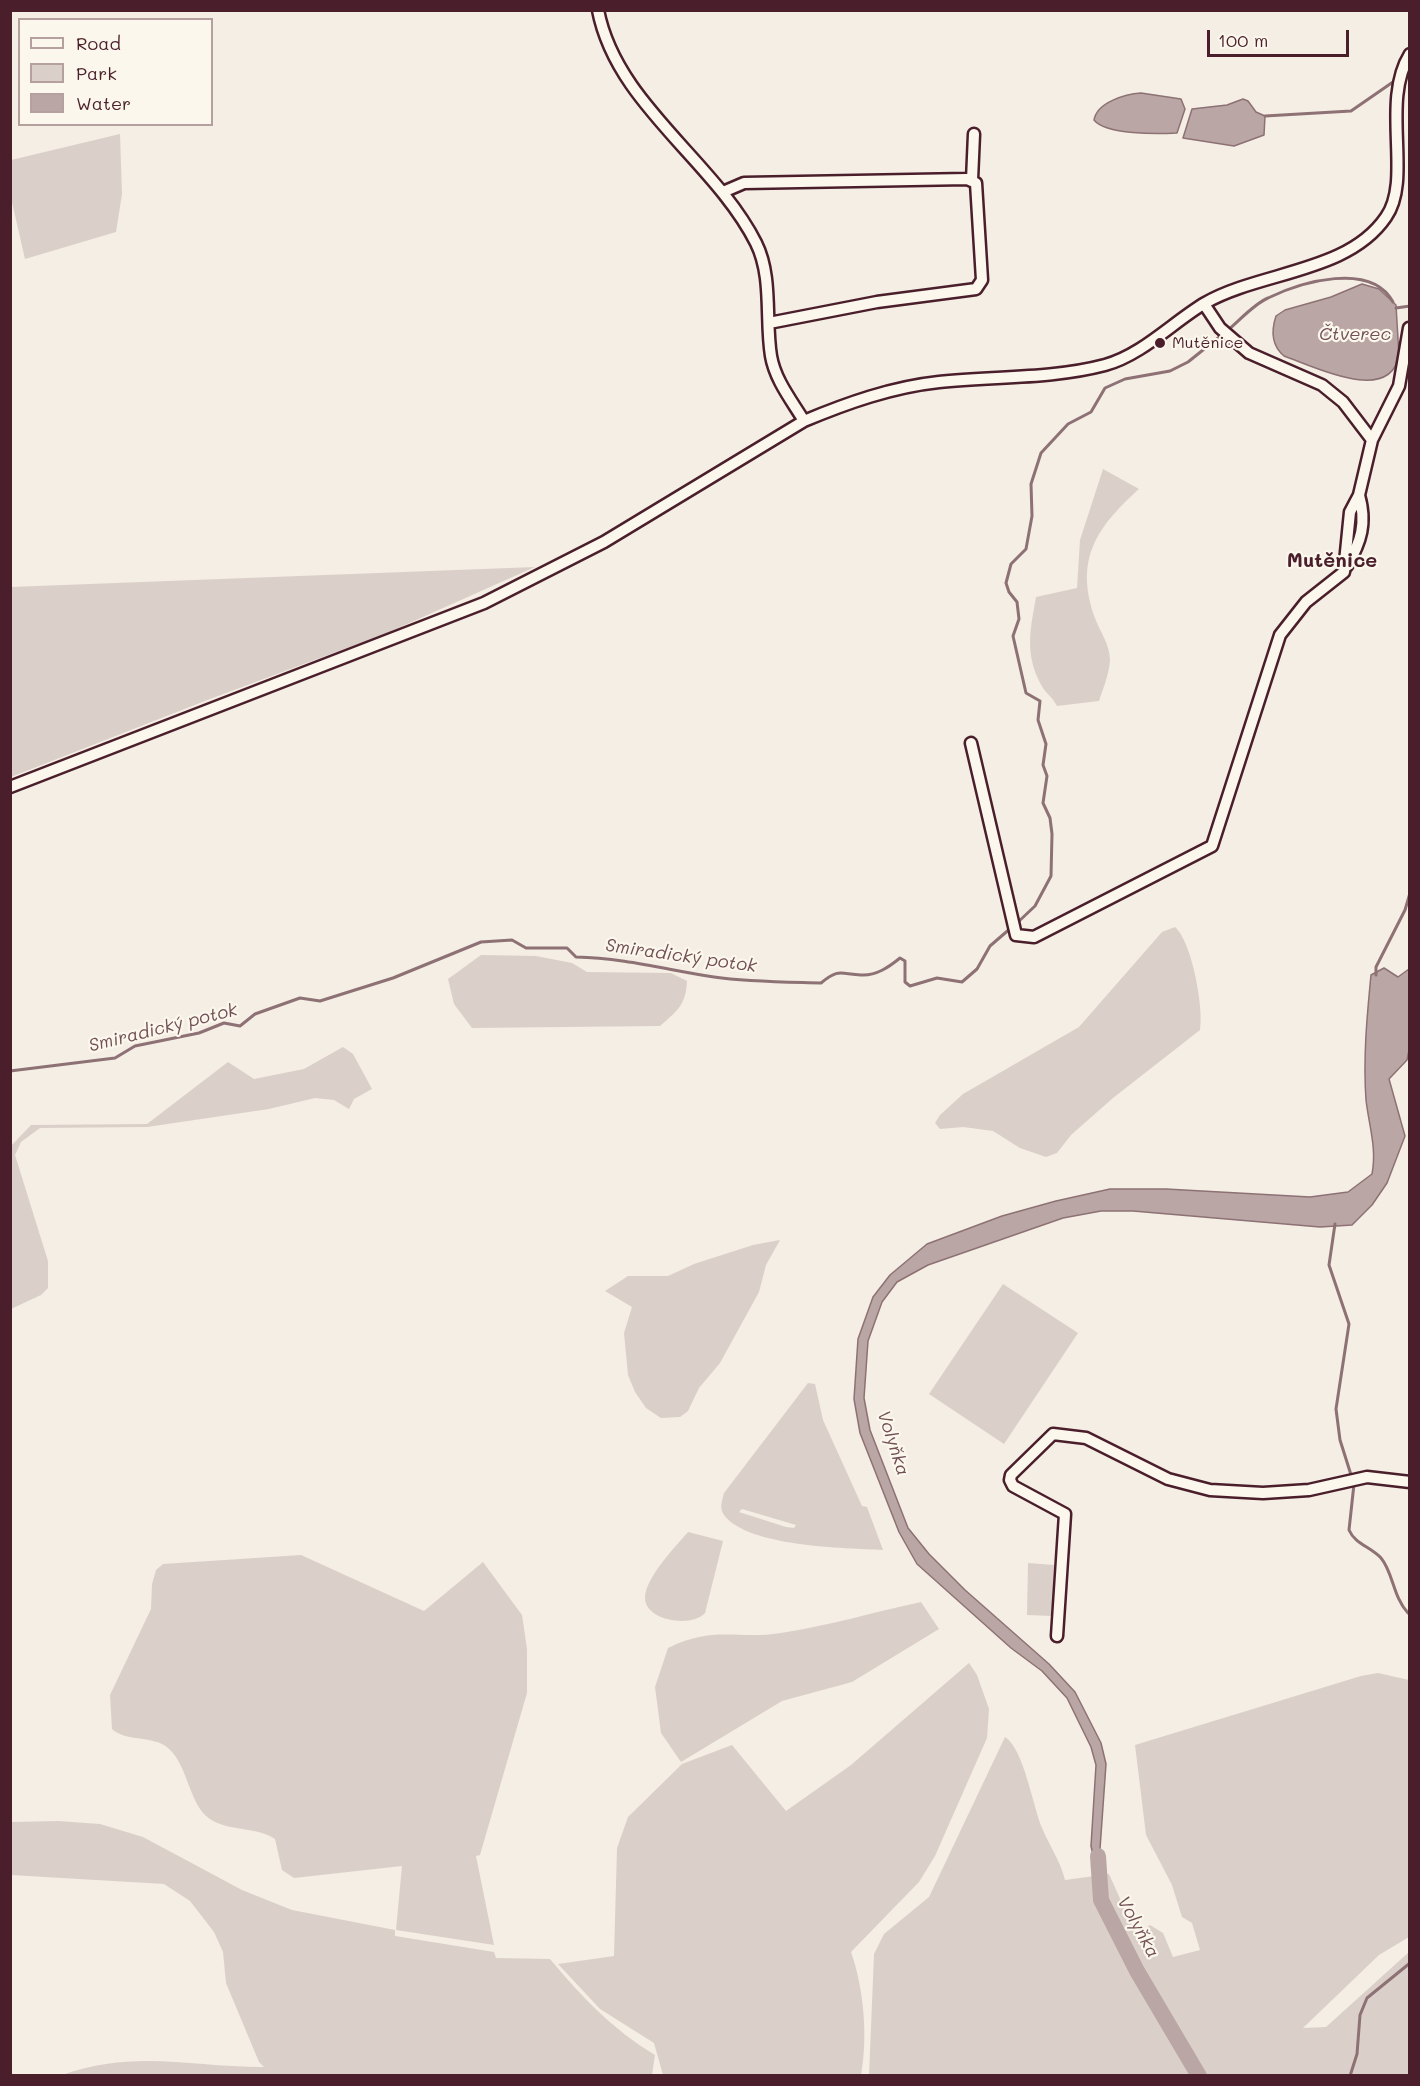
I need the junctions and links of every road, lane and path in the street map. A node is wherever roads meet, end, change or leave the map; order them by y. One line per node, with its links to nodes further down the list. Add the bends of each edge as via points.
1 (598, 10): 5 (street, via 617,65 648,107)
2 (1410, 54): 6 (street, via 1399,77 1396,184 1387,216 1366,239 1342,255 1243,286)
3 (974, 134): 4 (street)
4 (972, 180): 5 (street, via 744,183); 7 (street, via 977,188 982,275 976,289 877,302)
5 (723, 192): 7 (street, via 757,246)
6 (1204, 304): 9 (street, via 1133,353 1107,364 903,388); 10 (street, via 1228,337 1249,353 1322,385 1343,402)
7 (769, 323): 9 (street, via 772,359 779,380)
8 (1409, 328): 10 (street, via 1399,386)
9 (804, 421): 12 (street, via 604,542 484,603)
10 (1372, 440): 11 (street, via 1359,495 1350,512 1344,572 1306,602 1280,635 1212,846 1034,937 1016,935)
11 (971, 743)
12 (10, 787)
13 (1410, 1482): 14 (street, via 1367,1477 1309,1490 1210,1490 1168,1479 1086,1438 1053,1434 1010,1480 1013,1486 1065,1514)
14 (1057, 1636)

